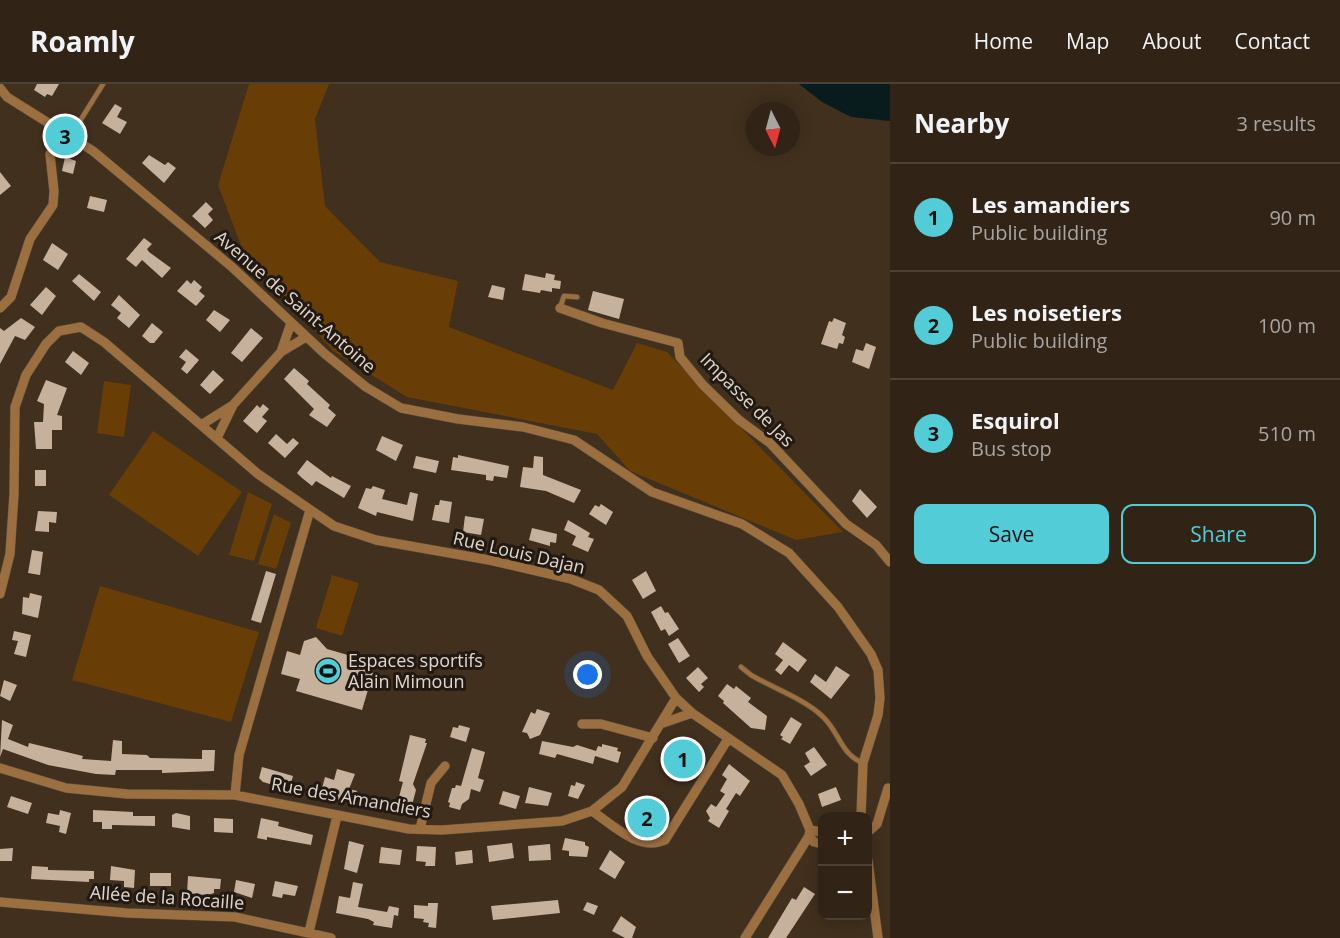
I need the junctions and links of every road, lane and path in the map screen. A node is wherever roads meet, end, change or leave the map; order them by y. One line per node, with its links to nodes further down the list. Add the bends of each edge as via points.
1 (103, 84): 3 (lane)
2 (0, 88): 3 (street, Avenue de Saint-Antoine, via 7,97)
3 (67, 134): 5 (street, via 50,154 53,205 30,239 11,297); 7 (street, Avenue de Saint-Antoine, via 93,151 232,267)
4 (577, 297): 6 (lane, via 564,296)
5 (0, 308)
6 (560, 308): 14 (street, Impasse de Jas, via 678,343 681,357 703,385 770,443 846,524 876,545)
7 (291, 322): 8 (street, Avenue de Saint-Antoine); 9 (street)
8 (306, 337): 9 (street); 24 (street, Avenue de Saint-Antoine, via 366,387 401,408 523,427 574,440 652,492 742,524 789,553 838,607 878,670 878,715)
9 (281, 352): 10 (street)
10 (233, 405): 11 (street); 12 (street)
11 (201, 425): 12 (street, Rue Louis Dajan); 15 (street, Rue Louis Dajan, via 104,342 81,327 59,331 26,375 15,407 14,504 10,554)
12 (217, 438): 13 (street, Rue Louis Dajan, via 258,474)
13 (310, 510): 18 (street, Rue Louis Dajan, via 334,526 376,540 501,562 599,590 627,616 647,656); 28 (street, via 239,755)
14 (890, 562)
15 (2, 579): 16 (street, Rue Louis Dajan)
16 (0, 594)
17 (741, 667): 24 (lane, via 819,712 852,758)
18 (676, 698): 19 (street, Rue Louis Dajan); 21 (street, Rue des Amandiers)
19 (692, 713): 21 (street); 23 (street, Rue Louis Dajan)
20 (582, 724): 22 (street, via 609,725)
21 (662, 724): 22 (street, Rue des Amandiers)
22 (653, 738): 29 (street, Rue des Amandiers, via 622,787)
23 (728, 739): 29 (street, via 665,840 656,844 638,841); 35 (street, Rue Louis Dajan, via 782,775 800,804)
24 (864, 763): 30 (street, Avenue de Saint-Antoine)
25 (445, 766): 33 (street, via 431,783)
26 (0, 768): 28 (street, Rue des Amandiers, via 66,788 96,792)
27 (889, 786): 32 (street, via 877,824)
28 (235, 795): 31 (street, Rue des Amandiers)
29 (592, 811): 33 (street, Rue des Amandiers, via 562,821)
30 (861, 812)
31 (337, 816): 33 (street, Rue des Amandiers); 39 (street)
32 (872, 828)
33 (420, 830)
34 (818, 832): 35 (street)
35 (809, 833): 36 (street); 41 (street)
36 (818, 843)
37 (868, 866): 42 (street)
38 (0, 902): 39 (street, Allée de la Rocaille, via 235,917)
39 (309, 932): 40 (street, Allée de la Rocaille)
40 (331, 938)
41 (745, 938)
42 (878, 938)

